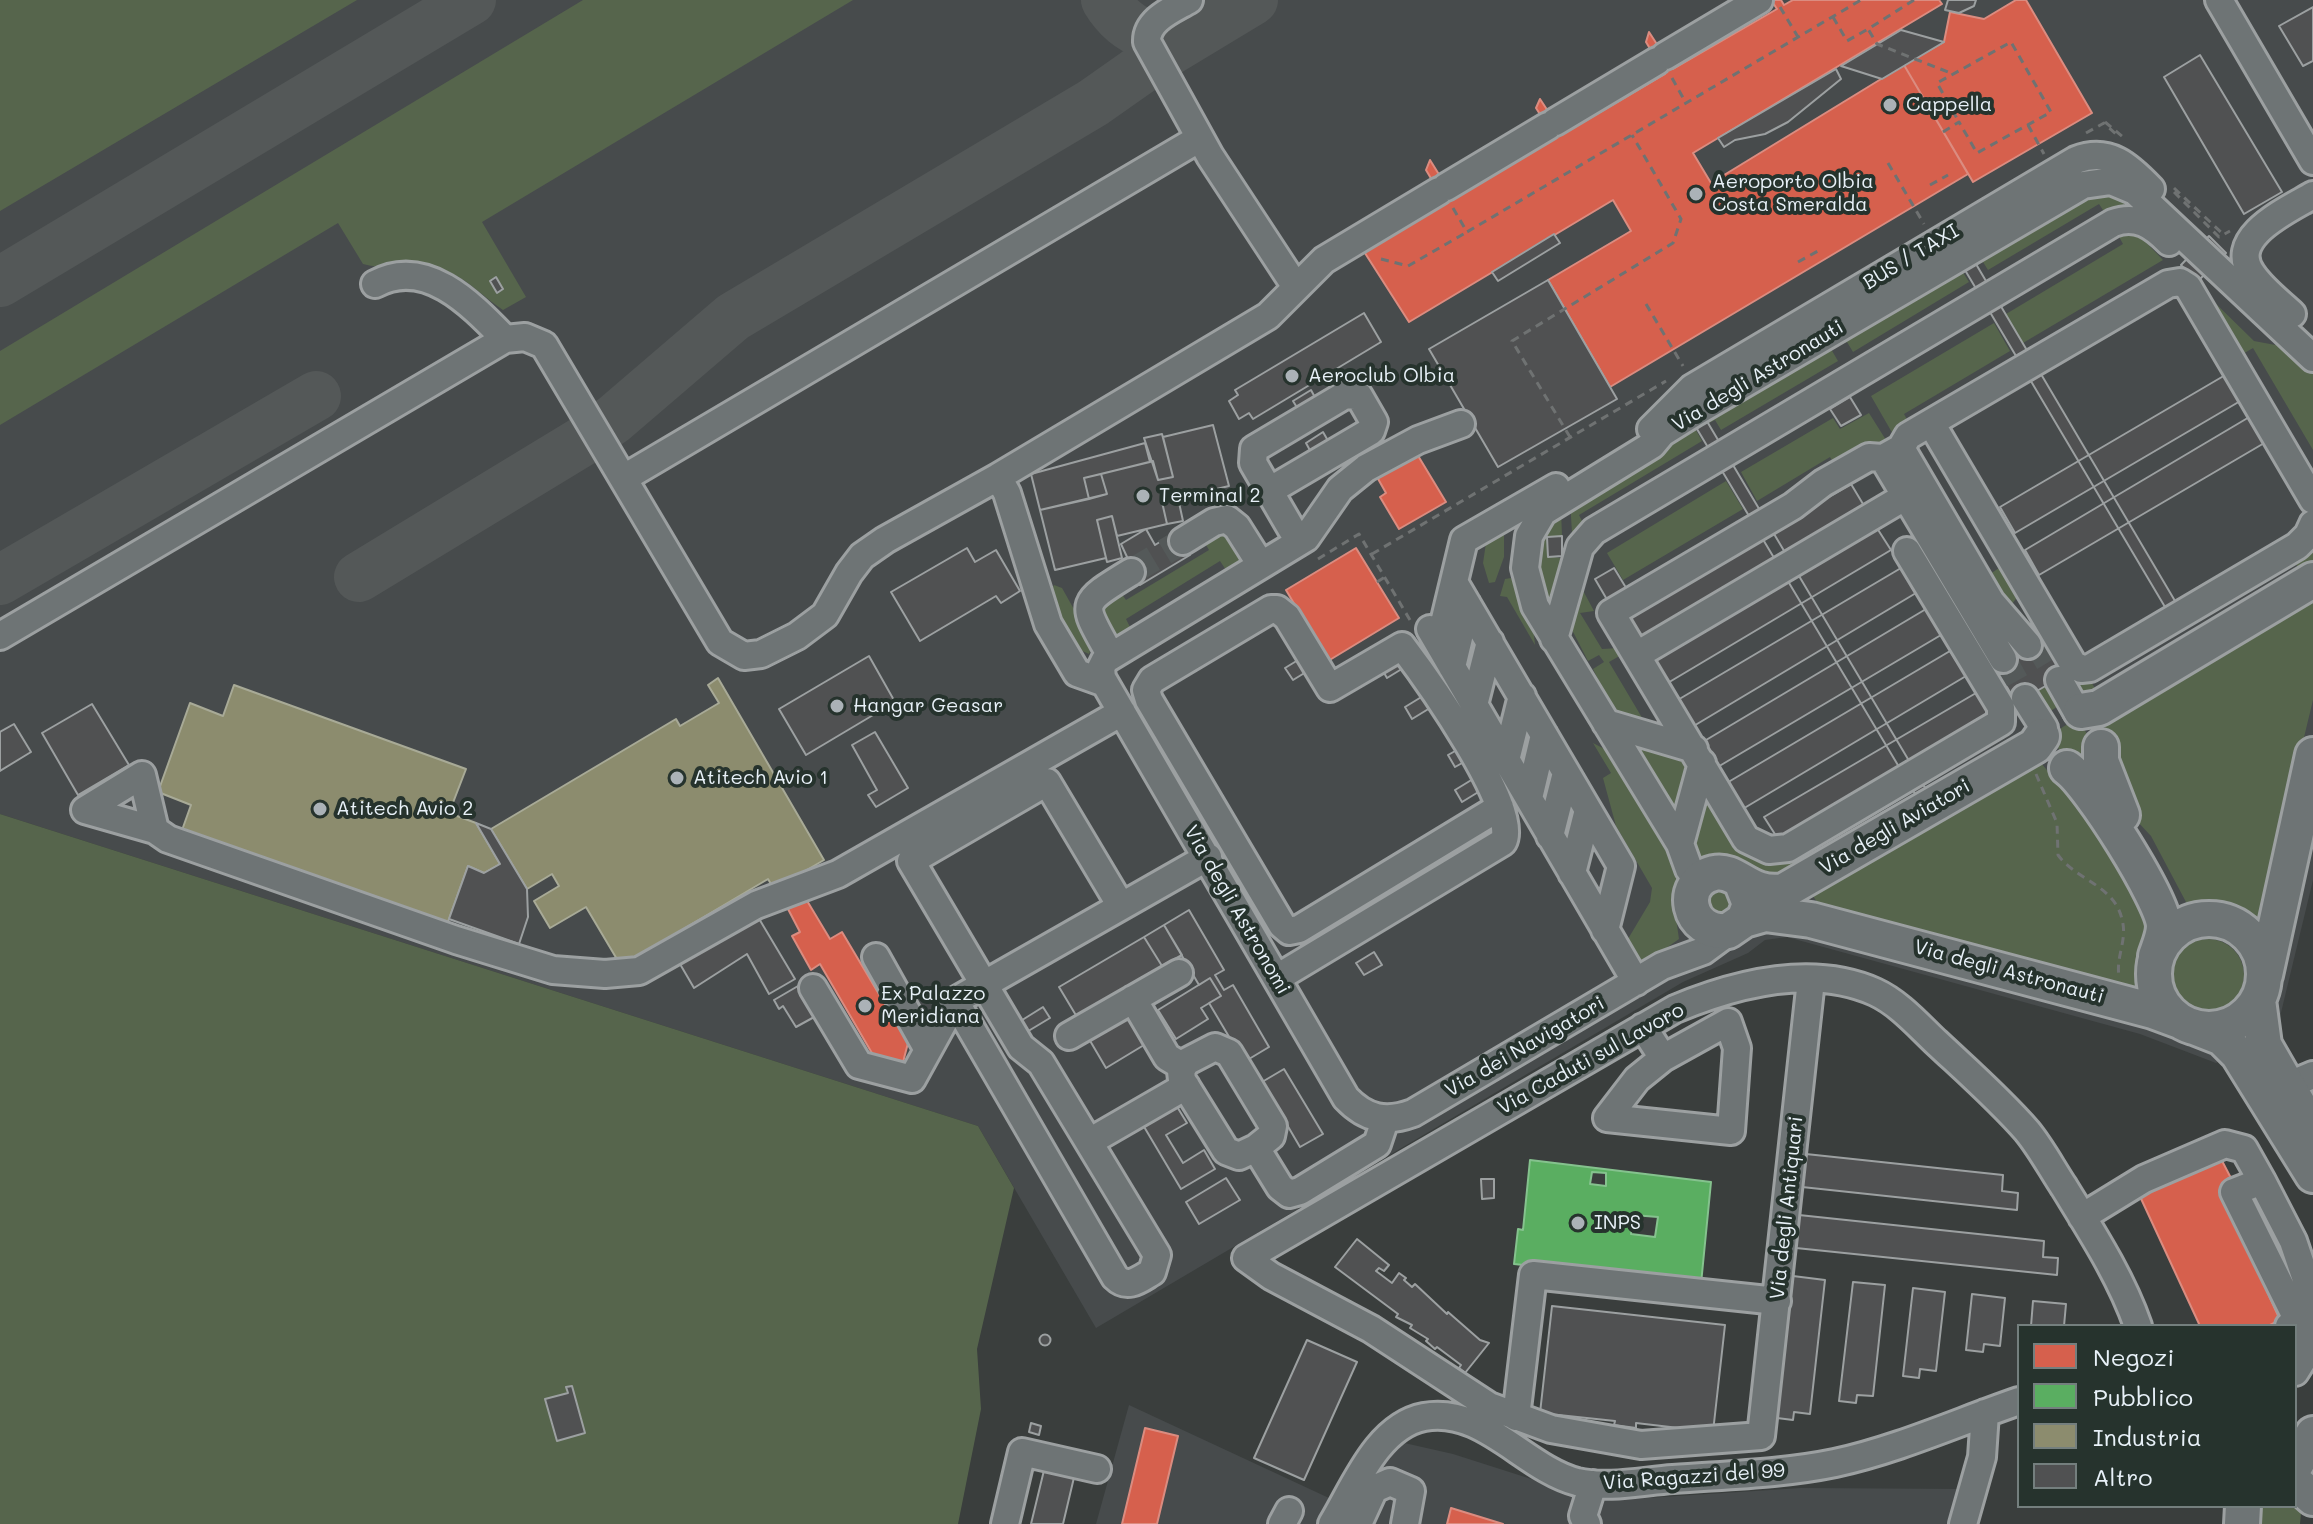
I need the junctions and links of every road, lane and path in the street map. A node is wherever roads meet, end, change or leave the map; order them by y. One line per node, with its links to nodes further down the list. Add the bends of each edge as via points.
1 (1189, 0): 17 (street, via 1157,20 1147,42)
2 (1861, 0): 6 (path)
3 (1914, 0): 7 (path)
4 (2219, 0): 20 (street)
5 (1770, 4): 8 (path); 9 (street)
6 (1832, 17): 7 (path, via 1847,41); 8 (path)
7 (1868, 29): 10 (path, via 1877,44)
8 (1798, 37): 11 (path)
9 (1663, 63): 11 (path); 25 (street, via 1551,124)
10 (1953, 74): 12 (path, via 1937,83); 14 (path, via 2011,42 2051,112)
11 (1686, 103): 16 (path)
12 (1959, 122): 14 (path, via 1977,153); 15 (path)
13 (2104, 123): 18 (path)
14 (2028, 125): 19 (path)
15 (1943, 132)
16 (1632, 135): 28 (path); 43 (path, via 1681,219 1673,243 1512,341)
17 (1200, 138): 34 (street); 46 (street)
18 (2129, 144)
19 (2045, 157)
20 (2313, 161)
21 (1888, 163): 27 (path)
22 (1948, 175): 23 (path)
23 (1930, 185)
24 (2175, 188): 29 (path, via 2220,233)
25 (1445, 192): 28 (path); 34 (street, via 1324,260)
26 (2313, 195): 29 (street, via 2264,224)
27 (1926, 228)
28 (1467, 232): 31 (path, via 1408,266)
29 (2248, 249): 38 (street, via 2252,275 2301,323)
30 (1818, 251): 32 (path)
31 (1381, 259)
32 (1798, 262)
33 (375, 284): 37 (street, via 387,277 416,276 440,284 470,303)
34 (1296, 287): 45 (street, via 1268,316)
35 (1646, 304): 40 (path)
36 (2265, 310): 38 (street, Via degli Astronauti); 50 (street, BUS / TAXI, via 2253,290 2134,171 2107,156 2085,157 1692,388 1637,441); 62 (street, Via degli Astronauti, via 2246,299 2128,185 2083,185 1694,413 1543,512 1525,556)
37 (505, 339): 46 (street, via 525,337 544,345); 63 (street)
38 (2303, 343): 39 (street, Via degli Astronauti); 64 (street, via 2242,315 2155,228 2133,219 2119,221 1586,538)
39 (2313, 358)
40 (1685, 369)
41 (1931, 423): 44 (street); 49 (street, via 2168,284 2180,282 2207,318); 61 (street)
42 (1461, 424): 54 (street, via 1418,440 1359,474 1340,489)
43 (1570, 437)
44 (1892, 453): 48 (street); 66 (street, via 1869,457 1823,483 1611,613)
45 (998, 477): 46 (street, via 862,556 825,615 797,636 761,654 744,656 720,642); 69 (street, via 1048,624 1077,673)
46 (624, 478)
47 (1269, 491): 54 (street)
48 (1914, 491): 61 (street, via 1991,602 2032,642 2022,609); 66 (street); 68 (street)
49 (2313, 500)
50 (1520, 508): 52 (street, BUS / TAXI); 62 (street, via 1511,549)
51 (2313, 524): 61 (street, via 2297,546 2090,668 2073,664)
52 (1464, 540): 65 (street, via 1449,549 1430,630); 73 (street)
53 (1183, 541): 56 (street, via 1227,519)
54 (1299, 542): 56 (street)
55 (1907, 551): 80 (street, via 2004,717)
56 (1261, 565): 67 (street)
57 (1131, 572): 67 (street, via 1094,595 1088,605 1089,617)
58 (1385, 577): 60 (path)
59 (2313, 580): 72 (main road, Via degli Aviatori, via 2099,708)
60 (1377, 582)
61 (2031, 591)
62 (1535, 606): 64 (street, Via degli Astronauti)
63 (0, 636)
64 (1554, 639): 74 (street, Via degli Astronauti)
65 (1439, 644): 73 (street); 81 (street)
66 (1637, 655): 77 (street)
67 (1111, 656): 69 (street, via 1101,668)
68 (2003, 659)
69 (1105, 683): 71 (street, Via degli Astronomi)
70 (2025, 698): 72 (street)
71 (1122, 712): 82 (street, Via degli Astronomi); 85 (street, via 838,874 756,905 639,971 553,970 168,839)
72 (2056, 714): 75 (main road, via 2095,721); 78 (main road, via 2046,753); 84 (main road, Via degli Aviatori); 105 (path, via 2058,855 2110,896 2122,920)
73 (1533, 716): 81 (street); 81 (street); 81 (street); 81 (street); 81 (street); 81 (street); 81 (street); 81 (street, via 1621,866)
74 (1606, 723): 77 (street); 86 (street, Via degli Astronauti)
75 (2101, 747): 78 (main road, via 2084,766); 91 (main road, via 2101,761 2124,819 2166,892 2184,912)
76 (2313, 755): 102 (main road)
77 (1698, 756): 80 (street, via 1740,833 1769,850 1797,843); 86 (street)
78 (2067, 768): 93 (main road, via 2101,808 2155,901 2164,925)
79 (1190, 770): 82 (street, via 1183,796); 83 (street, via 1285,929 1299,929); 83 (street, via 1149,700 1148,684 1277,609 1330,688 1402,646 1456,725)
80 (1898, 784): 84 (street)
81 (1529, 798): 99 (street)
82 (1175, 803): 87 (street, Via degli Astronomi)
83 (1500, 807): 97 (street, via 1507,830 1503,842)
84 (1917, 814): 88 (main road, Via degli Aviatori, via 1784,891 1761,892)
85 (155, 830)
86 (1680, 844): 89 (street, Via degli Astronauti)
87 (1208, 857): 90 (street); 97 (street, Via degli Astronomi)
88 (1741, 881): 89 (main road, via 1714,873); 92 (main road, via 1750,904)
89 (1695, 894): 92 (main road, via 1697,920 1711,930 1728,931); 95 (street, Via dei Navigatori, via 1684,944)
90 (1121, 906): 100 (street); 100 (street, via 1047,782 911,861)
91 (2212, 919): 93 (main road, via 2178,928); 102 (main road, via 2247,933 2258,947 2264,963)
92 (1740, 923): 95 (street, Via dei Navigatori, via 1703,951); 105 (main road, Via degli Astronauti, via 1765,914 1811,920)
93 (2156, 956): 106 (main road, via 2154,986 2168,1012)
94 (876, 957): 109 (street)
95 (1662, 966): 99 (street, Via dei Navigatori)
96 (1179, 973): 103 (street)
97 (1277, 978): 113 (street, Via degli Astronomi, via 1346,1098 1363,1113)
98 (1811, 980): 107 (street, Via Caduti sul Lavoro, via 1729,989); 118 (street, Via Caduti sul Lavoro, via 1874,992 1901,1009 2030,1134); 119 (street, Via degli Antiquari)
99 (1636, 982): 113 (street, Via dei Navigatori, via 1413,1113)
100 (984, 984): 104 (street); 115 (street, via 1021,1047 1041,1063)
101 (813, 988): 109 (street, via 859,1065 912,1079)
102 (2261, 992): 106 (main road, via 2237,1022 2209,1030); 112 (main road, via 2264,1045)
103 (1133, 999): 108 (street); 111 (street)
104 (955, 1001): 109 (street); 115 (street, via 1115,1277 1133,1283 1152,1272 1157,1255)
105 (2117, 1001): 106 (main road, Via degli Astronauti)
106 (2187, 1024): 117 (main road, Via degli Astronauti, via 2222,1038 2238,1054)
107 (1643, 1027): 110 (street); 125 (street, Via Caduti sul Lavoro, via 1246,1258 1371,1329 1489,1406)
108 (1069, 1036)
109 (928, 1050)
110 (1663, 1058): 110 (street, via 1637,1079 1607,1118 1731,1131 1737,1048 1728,1022)
111 (1184, 1076): 115 (street); 116 (street, via 1230,1154); 116 (street, via 1215,1047 1229,1053 1273,1126 1271,1136)
112 (2300, 1081): 114 (main road)
113 (1385, 1120): 116 (street, via 1377,1144 1295,1194 1280,1187)
114 (2313, 1130)
115 (1089, 1142)
116 (1256, 1148)
117 (2313, 1175)
118 (2082, 1217): 120 (street, via 2144,1179 2225,1144 2244,1149 2293,1241); 121 (street, Via Caduti sul Lavoro)
119 (1777, 1301): 125 (street, Via degli Antiquari, via 1761,1436 1641,1445 1551,1429); 125 (street, via 1533,1275)
120 (2300, 1316): 122 (street, via 2313,1324)
121 (2137, 1324)
122 (2297, 1369)
123 (2017, 1402): 124 (street, Via Ragazzi del 99)
124 (1985, 1413): 129 (street, Via Ragazzi del 99, via 1831,1464); 137 (street, via 1982,1457)
125 (1516, 1417)
126 (2313, 1434): 127 (main road)
127 (2297, 1462)
128 (1097, 1469): 132 (street, via 1022,1452)
129 (1593, 1484): 133 (street, Via Ragazzi del 99, via 1560,1476 1464,1421 1421,1418 1398,1429 1378,1448); 136 (street, via 1583,1516)
130 (2297, 1484): 131 (main road)
131 (2313, 1498)
132 (1005, 1524)
133 (1332, 1524)
134 (1358, 1524): 135 (street, via 1374,1489 1390,1482 1411,1491)
135 (1405, 1524)
136 (1587, 1524)
137 (1963, 1524)

